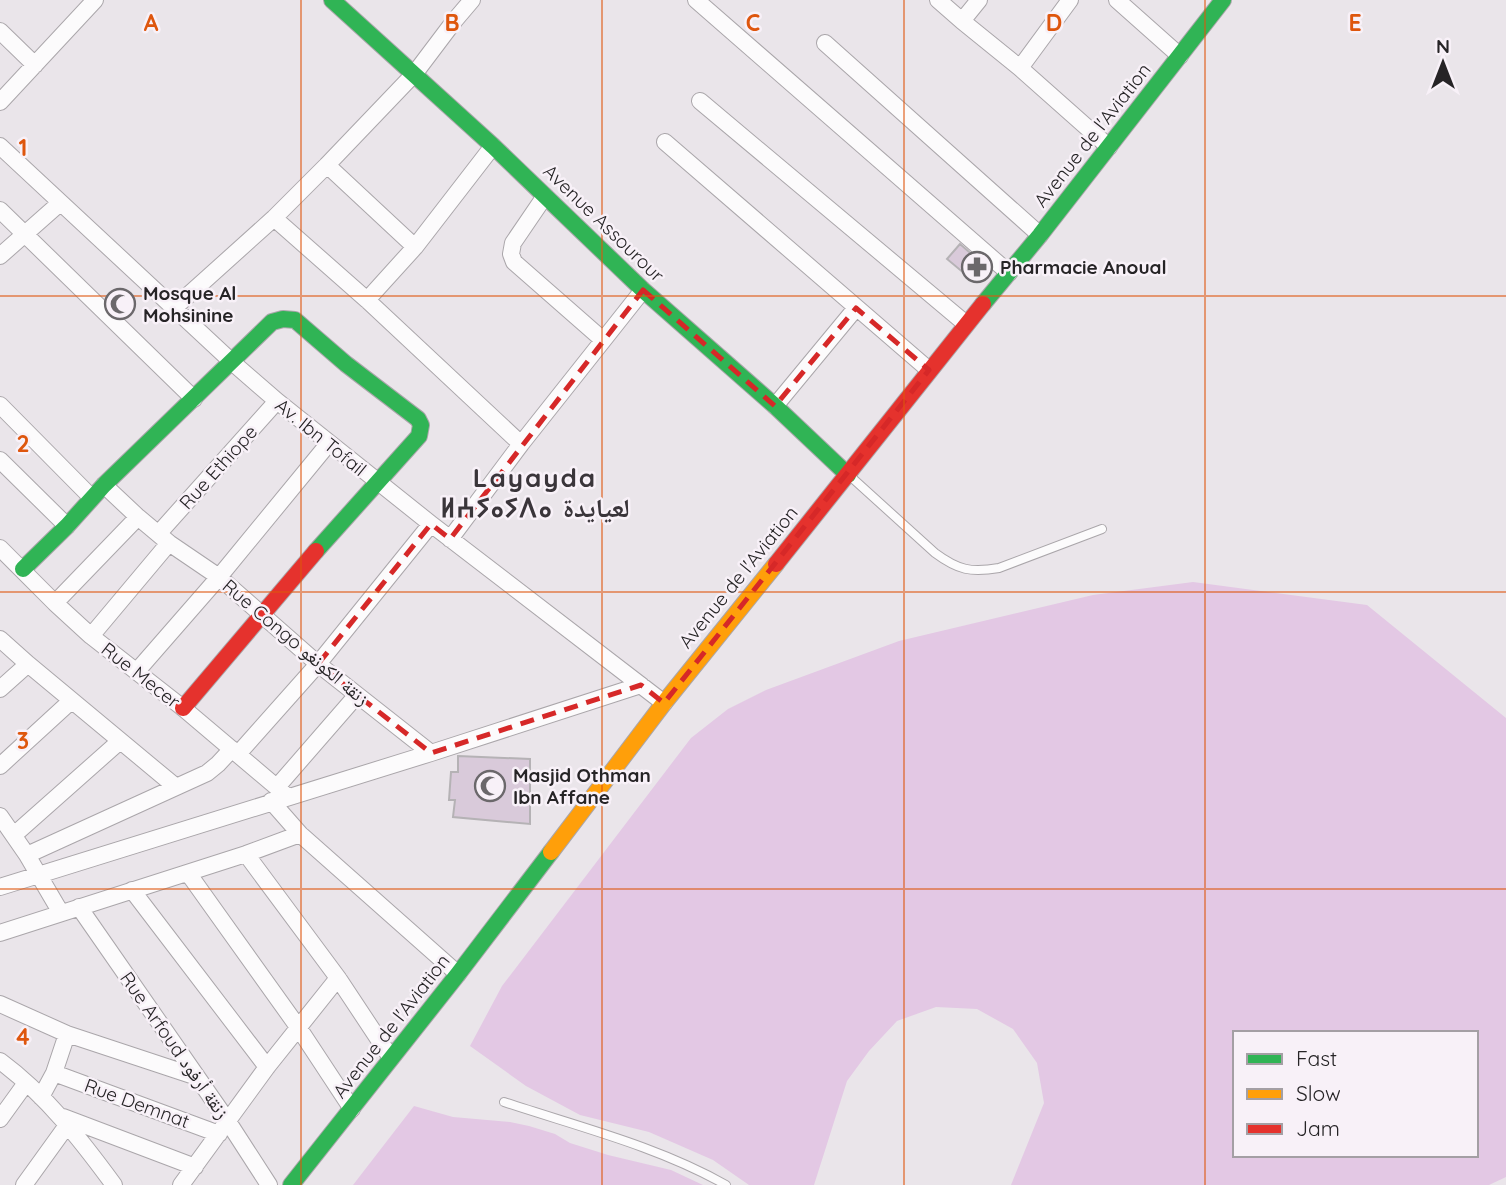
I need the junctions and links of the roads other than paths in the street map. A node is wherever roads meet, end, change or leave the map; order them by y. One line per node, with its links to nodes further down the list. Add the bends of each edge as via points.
1 (332, 0): 16 (street, Avenue Assourour)
2 (472, 0): 16 (street)
3 (696, 0): 32 (street)
4 (938, 0): 10 (street)
5 (979, 0): 10 (street)
6 (1070, 0): 15 (street)
7 (1117, 0): 13 (street)
8 (1223, 0): 13 (street, Avenue de l'Aviation)
9 (90, 2): 14 (street)
10 (962, 21): 15 (street)
11 (0, 32): 14 (street)
12 (825, 43): 29 (street)
13 (1180, 56): 22 (street, Avenue de l'Aviation)
14 (35, 65): 18 (street)
15 (1020, 68): 22 (street)
16 (415, 73): 21 (street, Avenue Assourour); 23 (street)
17 (700, 101): 37 (street)
18 (0, 102)
19 (665, 142): 35 (street)
20 (0, 146): 25 (street, Av. Ibn Tofail)
21 (493, 146): 24 (street, Avenue Assourour); 30 (street)
22 (1109, 147): 29 (street, Avenue de l'Aviation)
23 (327, 165): 27 (street); 30 (street)
24 (545, 196): 33 (street, Avenue Assourour); 38 (street, via 513,243 514,261)
25 (61, 203): 28 (street); 36 (street, Av. Ibn Tofail)
26 (0, 210): 28 (street)
27 (274, 218): 34 (street); 36 (street)
28 (25, 233): 31 (street); 41 (street)
29 (1040, 235): 32 (street, Avenue de l'Aviation)
30 (415, 247): 34 (street)
31 (0, 256)
32 (1009, 273): 37 (street, Avenue de l'Aviation)
33 (643, 290): 38 (street); 44 (street, Avenue Assourour)
34 (367, 300): 46 (street)
35 (856, 307): 40 (street); 44 (street)
36 (174, 308): 39 (street, Av. Ibn Tofail)
37 (966, 324): 40 (street, Avenue de l'Aviation)
38 (603, 341): 46 (street)
39 (232, 362): 41 (street); 42 (street, Av. Ibn Tofail); 49 (street, via 272,322 295,320 418,419 419,436)
40 (929, 370): 48 (street, Avenue de l'Aviation)
41 (194, 399): 50 (street)
42 (277, 401): 45 (street, Av. Ibn Tofail); 56 (street, Rue Ethiope)
43 (0, 405): 51 (street)
44 (775, 406): 48 (street, Avenue Assourour)
45 (329, 443): 49 (street, Av. Ibn Tofail); 60 (street)
46 (521, 444): 57 (street)
47 (0, 460): 54 (street)
48 (848, 475): 55 (lane, via 949,564 965,570 999,568); 72 (street, Avenue de l'Aviation)
49 (376, 481): 53 (street, Av. Ibn Tofail); 62 (street)
50 (104, 485): 51 (street); 52 (street, Rue Congo زنقة الكونغو)
51 (91, 497): 54 (street)
52 (138, 517): 56 (street, Rue Congo زنقة الكونغو); 61 (street)
53 (430, 524): 57 (street, Av. Ibn Tofail); 66 (street)
54 (67, 526): 59 (street)
55 (1102, 529)
56 (164, 538): 60 (street, Rue Congo زنقة الكونغو); 63 (street, Rue Ethiope)
57 (450, 539): 68 (street, Av. Ibn Tofail)
58 (0, 548): 59 (street, Rue Mecer)
59 (23, 569): 61 (street, Rue Mecer)
60 (219, 577): 62 (street, Rue Congo زنقة الكونغو); 67 (street)
61 (55, 603): 63 (street, Rue Mecer)
62 (262, 613): 66 (street, Rue Congo زنقة الكونغو); 73 (street)
63 (91, 636): 67 (street, Rue Mecer)
64 (0, 639): 65 (street)
65 (28, 664): 69 (street); 71 (street)
66 (318, 664): 70 (street, Rue Congo زنقة الكونغو); 75 (street)
67 (137, 671): 73 (street, Rue Mecer)
68 (641, 685): 72 (street, Av. Ibn Tofail); 76 (street)
69 (0, 689)
70 (357, 695): 76 (street, Rue Congo زنقة الكونغو); 79 (street)
71 (71, 701): 74 (street); 77 (street)
72 (664, 703): 92 (street, Avenue de l'Aviation)
73 (183, 708): 75 (street, Rue Mecer)
74 (120, 741): 78 (street); 82 (street)
75 (235, 752): 78 (street, via 207,774); 79 (street, Rue Mecer)
76 (432, 753): 79 (street)
77 (0, 766)
78 (176, 787): 84 (street)
79 (278, 795): 81 (street, Rue Mecer); 86 (street)
80 (0, 816): 82 (street)
81 (300, 834): 83 (street); 92 (street, Rue Mecer)
82 (14, 835): 84 (street)
83 (246, 854): 85 (street); 93 (street)
84 (27, 855): 86 (street)
85 (188, 873): 88 (street); 95 (street)
86 (38, 874): 87 (street); 90 (street)
87 (0, 887)
88 (132, 890): 89 (street); 99 (street)
89 (79, 907): 90 (street); 101 (street, Rue Arfoud زنقة أرفود)
90 (61, 913): 91 (street)
91 (0, 933)
92 (458, 974): 97 (street, Avenue de l'Aviation)
93 (338, 978): 95 (street); 97 (street)
94 (0, 1004): 96 (street)
95 (298, 1027): 99 (street); 105 (street)
96 (67, 1034): 100 (street); 101 (street)
97 (391, 1058): 105 (street, Avenue de l'Aviation)
98 (0, 1060): 102 (street)
99 (267, 1067): 108 (street)
100 (54, 1073): 103 (street); 108 (street, Rue Demnat)
101 (197, 1077): 108 (street, Rue Arfoud زنقة أرفود)
102 (26, 1083): 103 (street); 106 (street)
103 (41, 1097): 107 (street)
104 (504, 1102): 115 (lane, via 649,1149)
105 (352, 1109): 114 (street, Avenue de l'Aviation)
106 (0, 1119)
107 (64, 1120): 109 (street); 110 (street); 111 (street)
108 (223, 1127): 109 (street); 113 (street, Rue Arfoud زنقة أرفود)
109 (195, 1167): 112 (street)
110 (105, 1181)
111 (24, 1185)
112 (181, 1185)
113 (269, 1185)
114 (291, 1185)
115 (726, 1185)

